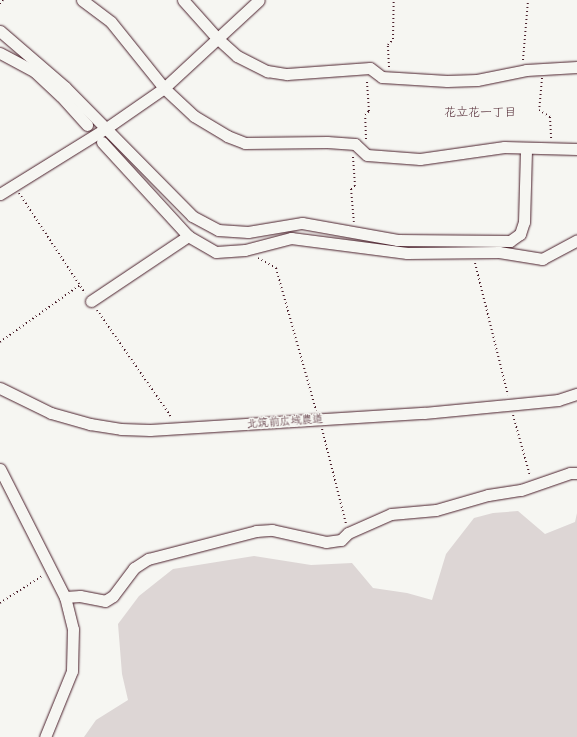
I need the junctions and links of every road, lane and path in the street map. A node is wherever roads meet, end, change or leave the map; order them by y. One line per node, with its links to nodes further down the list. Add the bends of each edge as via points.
1 (3, 0): 7 (path)
2 (82, 0): 16 (street, via 110,22)
3 (183, 0): 9 (street)
4 (259, 0): 9 (street)
5 (394, 0): 15 (path, via 393,39 388,45 389,66)
6 (528, 0): 14 (path, via 527,30 523,36)
7 (0, 4)
8 (0, 31): 18 (street, via 65,87)
9 (216, 38): 12 (street, via 237,56 267,71 287,74); 16 (street)
10 (0, 53): 17 (street, via 35,72)
11 (577, 67): 13 (street)
12 (370, 68): 15 (street); 24 (path, via 366,82 369,111 365,115)
13 (542, 69): 14 (street); 22 (path, via 539,110 550,117)
14 (524, 70): 15 (street, via 477,80)
15 (382, 77)
16 (164, 88): 18 (street); 20 (street, via 194,116 245,144)
17 (87, 125)
18 (105, 129): 25 (street); 26 (street, via 192,216 218,230)
19 (102, 142): 28 (street)
20 (355, 144): 24 (street); 27 (path, via 352,160 355,186 351,189)
21 (526, 149): 22 (street); 24 (street, via 504,147 420,159); 27 (street, via 524,222 520,234 510,241 397,240)
22 (552, 149): 23 (street)
23 (577, 149)
24 (366, 155)
25 (0, 194)
26 (257, 231): 27 (street, via 302,223); 30 (street)
27 (355, 233)
28 (188, 236): 31 (street, via 216,252); 34 (street)
29 (577, 240): 32 (street, via 542,259 499,252)
30 (263, 246): 31 (street); 32 (street, via 291,238 407,253)
31 (245, 250): 39 (path, via 276,268)
32 (472, 252): 38 (path)
33 (80, 285): 35 (path)
34 (91, 301)
35 (0, 342)
36 (0, 388): 39 (street, 北筑前広域農道, via 51,412 90,424 121,429 180,429)
37 (577, 394): 38 (street, 北筑前広域農道, via 558,400)
38 (510, 403): 39 (street, 北筑前広域農道, via 424,413); 42 (path)
39 (319, 419): 43 (path)
40 (0, 469): 44 (street)
41 (577, 473): 42 (street)
42 (532, 485): 43 (street, via 521,490 488,495 436,510 391,514)
43 (348, 533): 45 (street, via 341,540 326,542 272,530 256,531 148,559 134,568 113,596 105,601 80,596)
44 (51, 569): 45 (street); 46 (path)
45 (65, 597): 47 (street, via 74,629 72,671)
46 (0, 603)
47 (45, 737)

